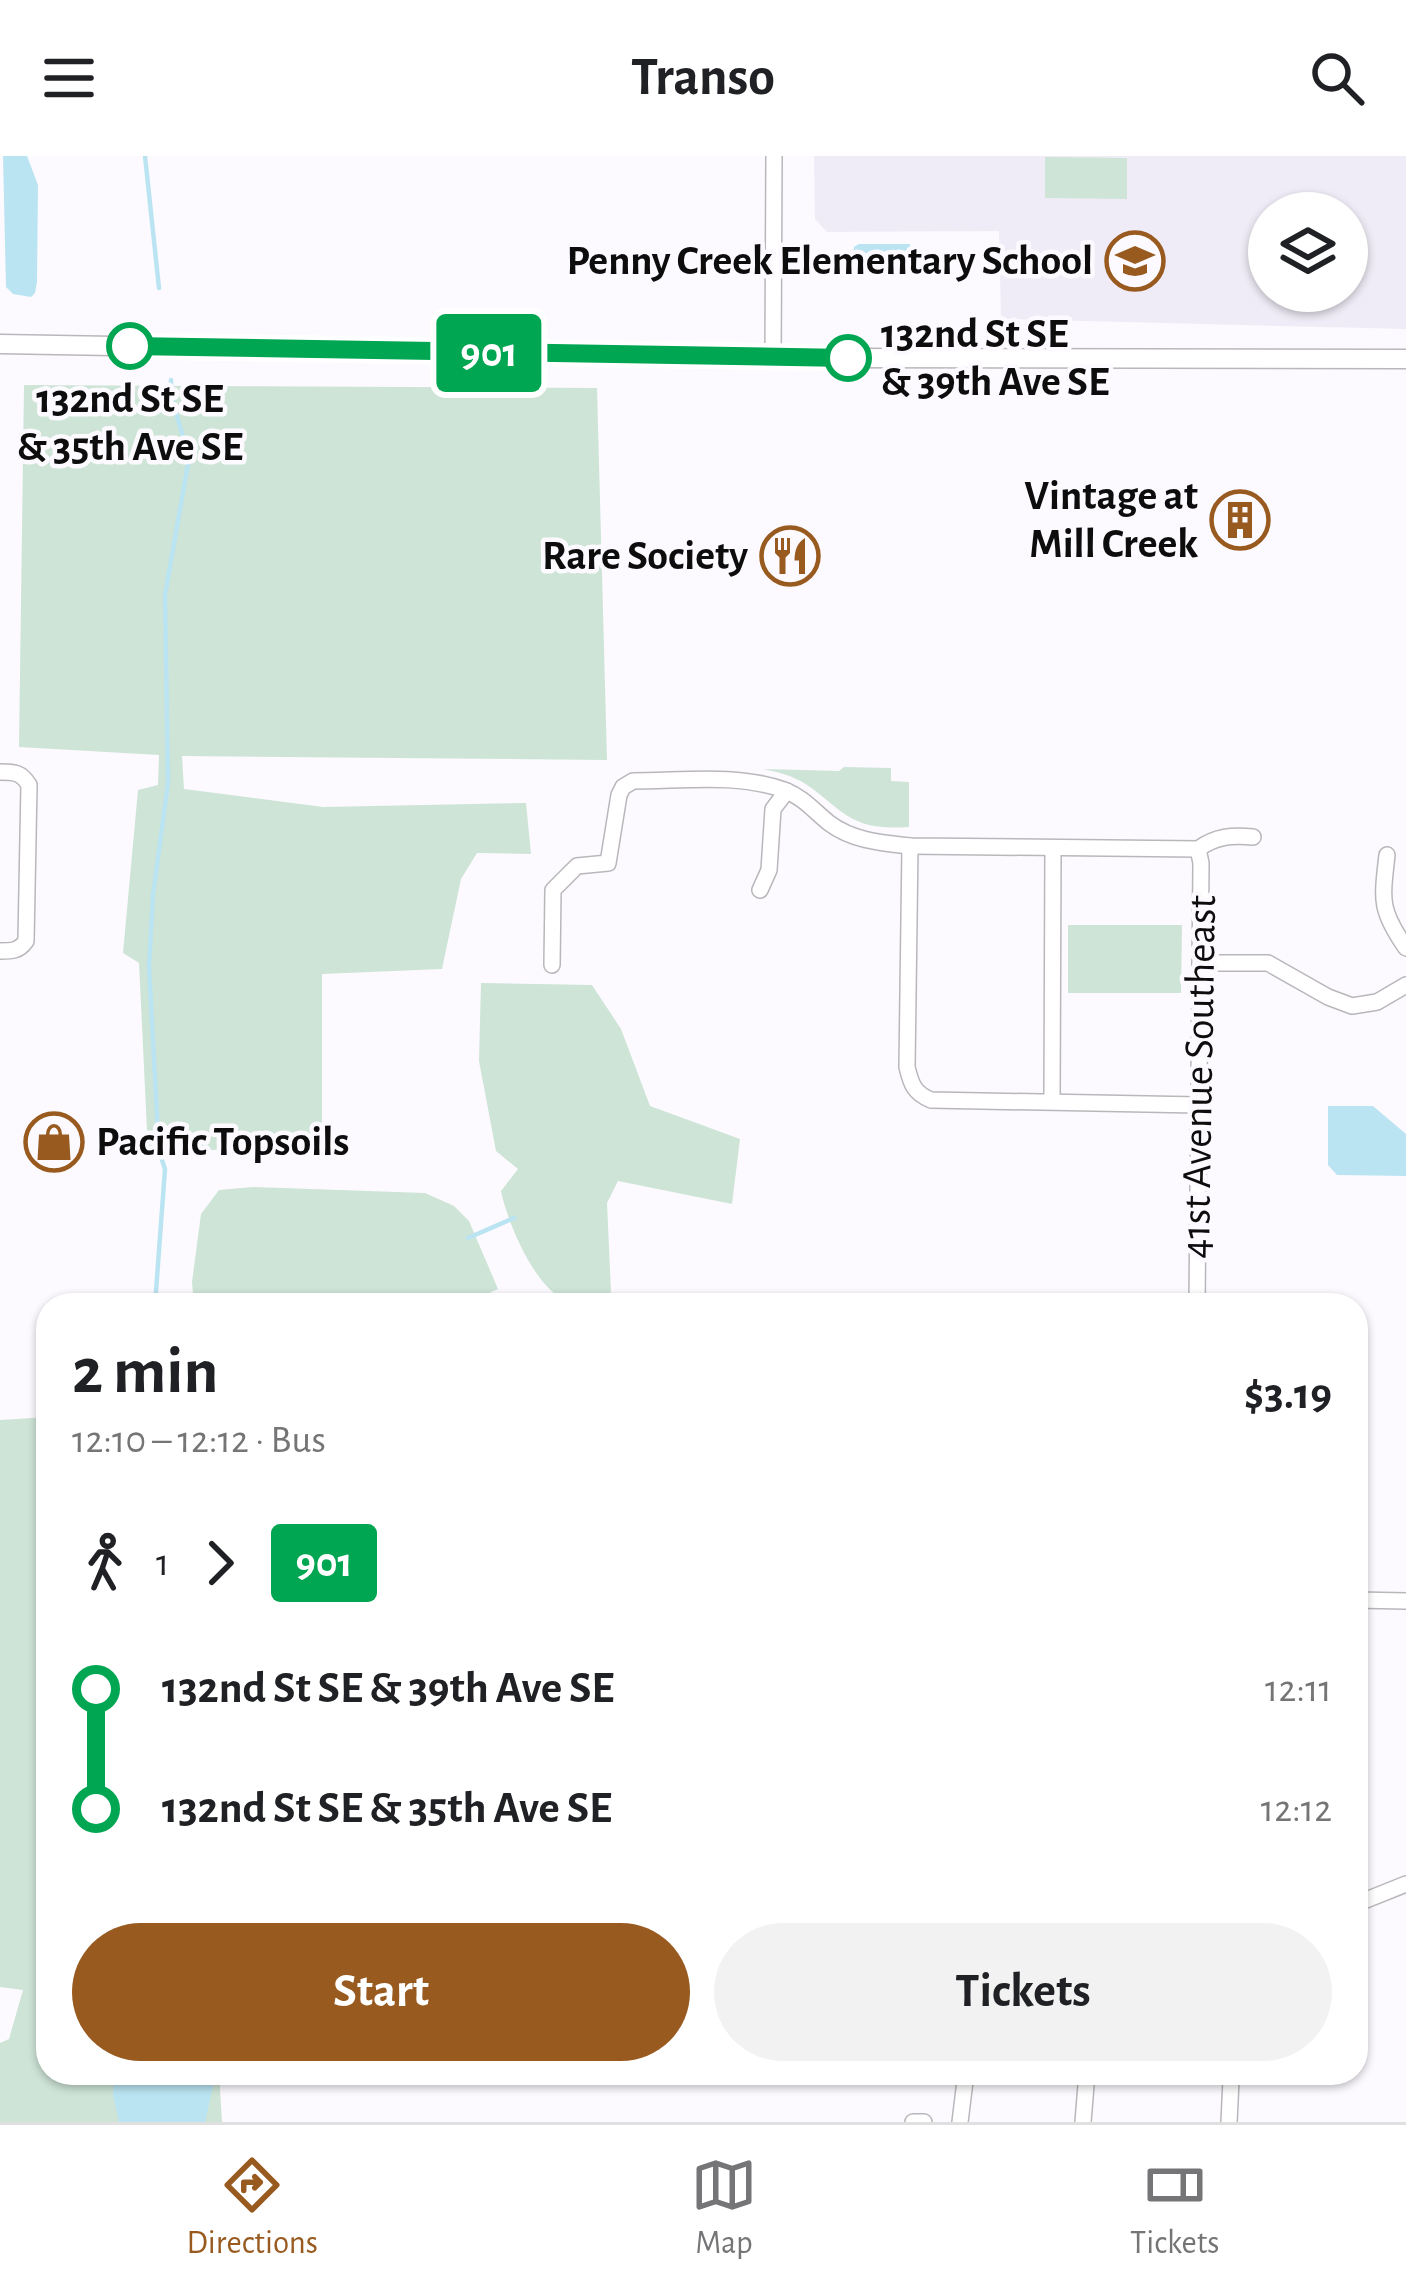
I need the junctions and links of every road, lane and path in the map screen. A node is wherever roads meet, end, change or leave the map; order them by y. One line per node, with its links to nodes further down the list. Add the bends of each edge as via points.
1 (774, 156): 3 (street)
2 (0, 344): 3 (main road)
3 (772, 358): 4 (main road)
4 (1406, 359)
5 (0, 772): 14 (street, via 24,776 28,785 26,941)
6 (787, 791): 8 (street, via 847,832); 12 (street, via 773,809); 16 (street, via 748,782 623,787 608,862 578,866 553,890)
7 (1253, 837): 10 (street, via 1212,839)
8 (910, 846): 9 (street); 18 (street, via 912,1088 931,1100)
9 (1053, 848): 10 (street); 18 (street)
10 (1198, 849): 15 (street, 41st Avenue Southeast)
11 (1388, 855): 13 (street, via 1383,908)
12 (760, 890)
13 (1406, 948)
14 (7, 951)
15 (1200, 963): 17 (street, via 1268,963 1352,1006); 19 (street, 41st Avenue Southeast)
16 (552, 965)
17 (1406, 985)
18 (1052, 1100): 19 (street)
19 (1198, 1105): 20 (street, 41st Avenue Southeast)
20 (1197, 1293)
21 (1368, 1600): 22 (street)
22 (1406, 1601)
23 (1406, 1884): 24 (street)
24 (1368, 1899)
25 (965, 2085): 30 (street)
26 (1086, 2085): 31 (street)
27 (1231, 2085): 32 (street)
28 (913, 2122): 29 (street)
29 (924, 2122)
30 (960, 2122)
31 (1084, 2122)
32 (1229, 2122)

